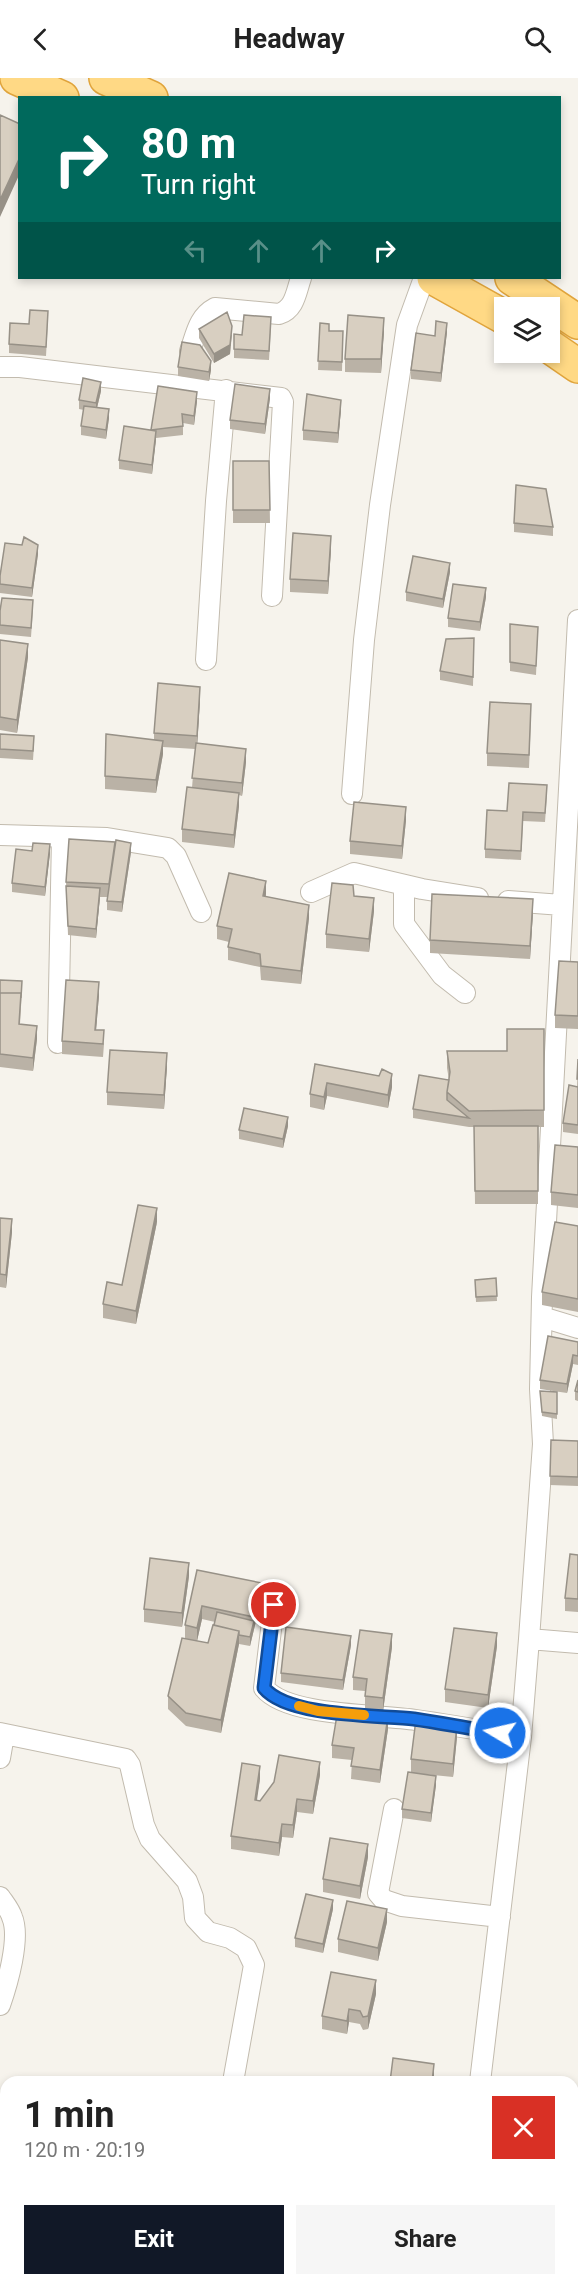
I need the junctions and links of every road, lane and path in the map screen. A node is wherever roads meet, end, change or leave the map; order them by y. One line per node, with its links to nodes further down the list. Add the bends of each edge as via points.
1 (17, 78): 3 (highway)
2 (106, 78): 4 (highway)
3 (58, 96)
4 (146, 96)
5 (301, 279): 11 (street, via 292,306 279,314 215,309 208,312)
6 (424, 279): 19 (street, via 407,326 380,505)
7 (436, 279): 9 (highway)
8 (514, 279): 10 (highway)
9 (494, 311)
10 (578, 322)
11 (190, 351)
12 (560, 354): 13 (highway)
13 (578, 366)
14 (0, 368): 15 (street)
15 (226, 390): 16 (street, via 278,396 284,402); 18 (street)
16 (272, 596)
17 (578, 620): 22 (street)
18 (206, 660)
19 (352, 794)
20 (0, 835): 21 (street)
21 (62, 837): 26 (street, via 107,838 168,848 176,856); 28 (street)
22 (571, 872): 25 (street)
23 (404, 885): 24 (street, via 354,873); 25 (street, via 470,897); 27 (street, via 404,924 442,975)
24 (311, 892)
25 (562, 905): 29 (street)
26 (201, 912)
27 (465, 993)
28 (58, 1043)
29 (542, 1317): 30 (street); 32 (street, via 543,1444)
30 (578, 1328)
31 (274, 1605): 35 (street, via 264,1688 272,1698 318,1711 414,1719)
32 (529, 1639): 33 (street); 35 (street)
33 (578, 1643)
34 (2, 1734): 36 (street); 41 (street, via 126,1759 144,1826 150,1839 187,1881 195,1918 208,1932 246,1947 254,1965)
35 (521, 1737): 39 (street)
36 (0, 1758)
37 (394, 1809): 39 (street, via 378,1893 384,1900 402,1906)
38 (0, 1897): 40 (street, via 13,1918 15,1934)
39 (500, 1917): 42 (street)
40 (0, 2005)
41 (234, 2076)
42 (481, 2076)

